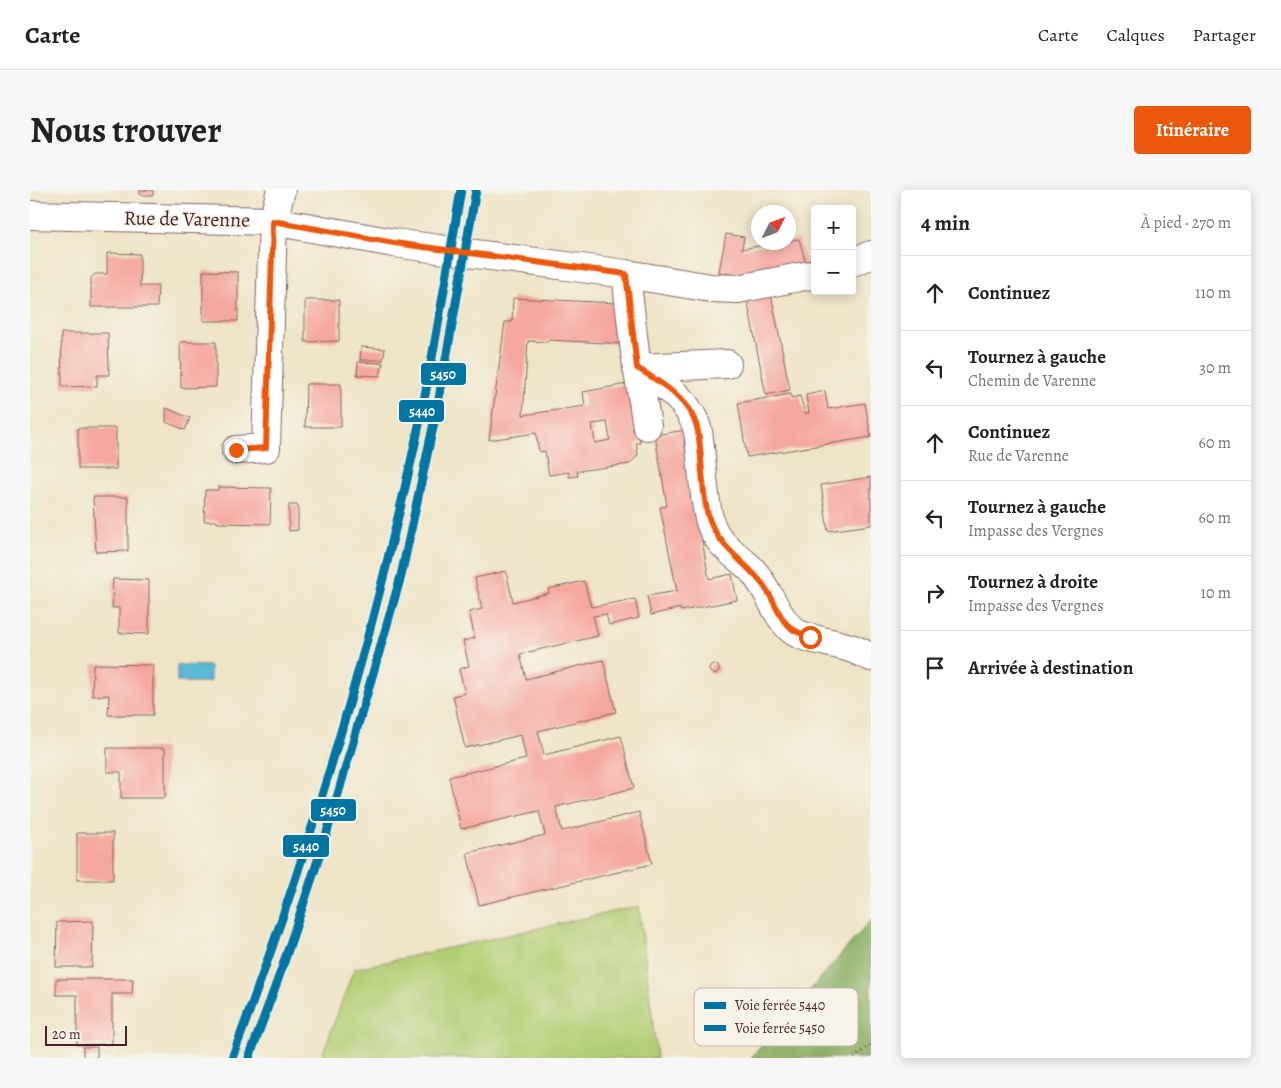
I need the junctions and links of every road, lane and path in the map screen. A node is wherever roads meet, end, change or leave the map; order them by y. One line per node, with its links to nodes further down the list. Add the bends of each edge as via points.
1 (281, 190): 3 (street)
2 (30, 215): 3 (street, Rue de Varenne)
3 (273, 221): 6 (street, Rue de Varenne, via 394,243); 11 (street, via 266,448)
4 (871, 254): 5 (street)
5 (856, 260)
6 (626, 274): 7 (street, Rue de Varenne, via 711,288 738,289); 9 (street)
7 (811, 275)
8 (727, 364): 9 (street)
9 (637, 368): 10 (street); 12 (street, via 676,394 692,417 698,431 703,490 711,524 723,545 752,570 781,618 793,632)
10 (647, 426)
11 (236, 450)
12 (871, 656)
13 (871, 1044): 14 (path)
14 (854, 1058)

